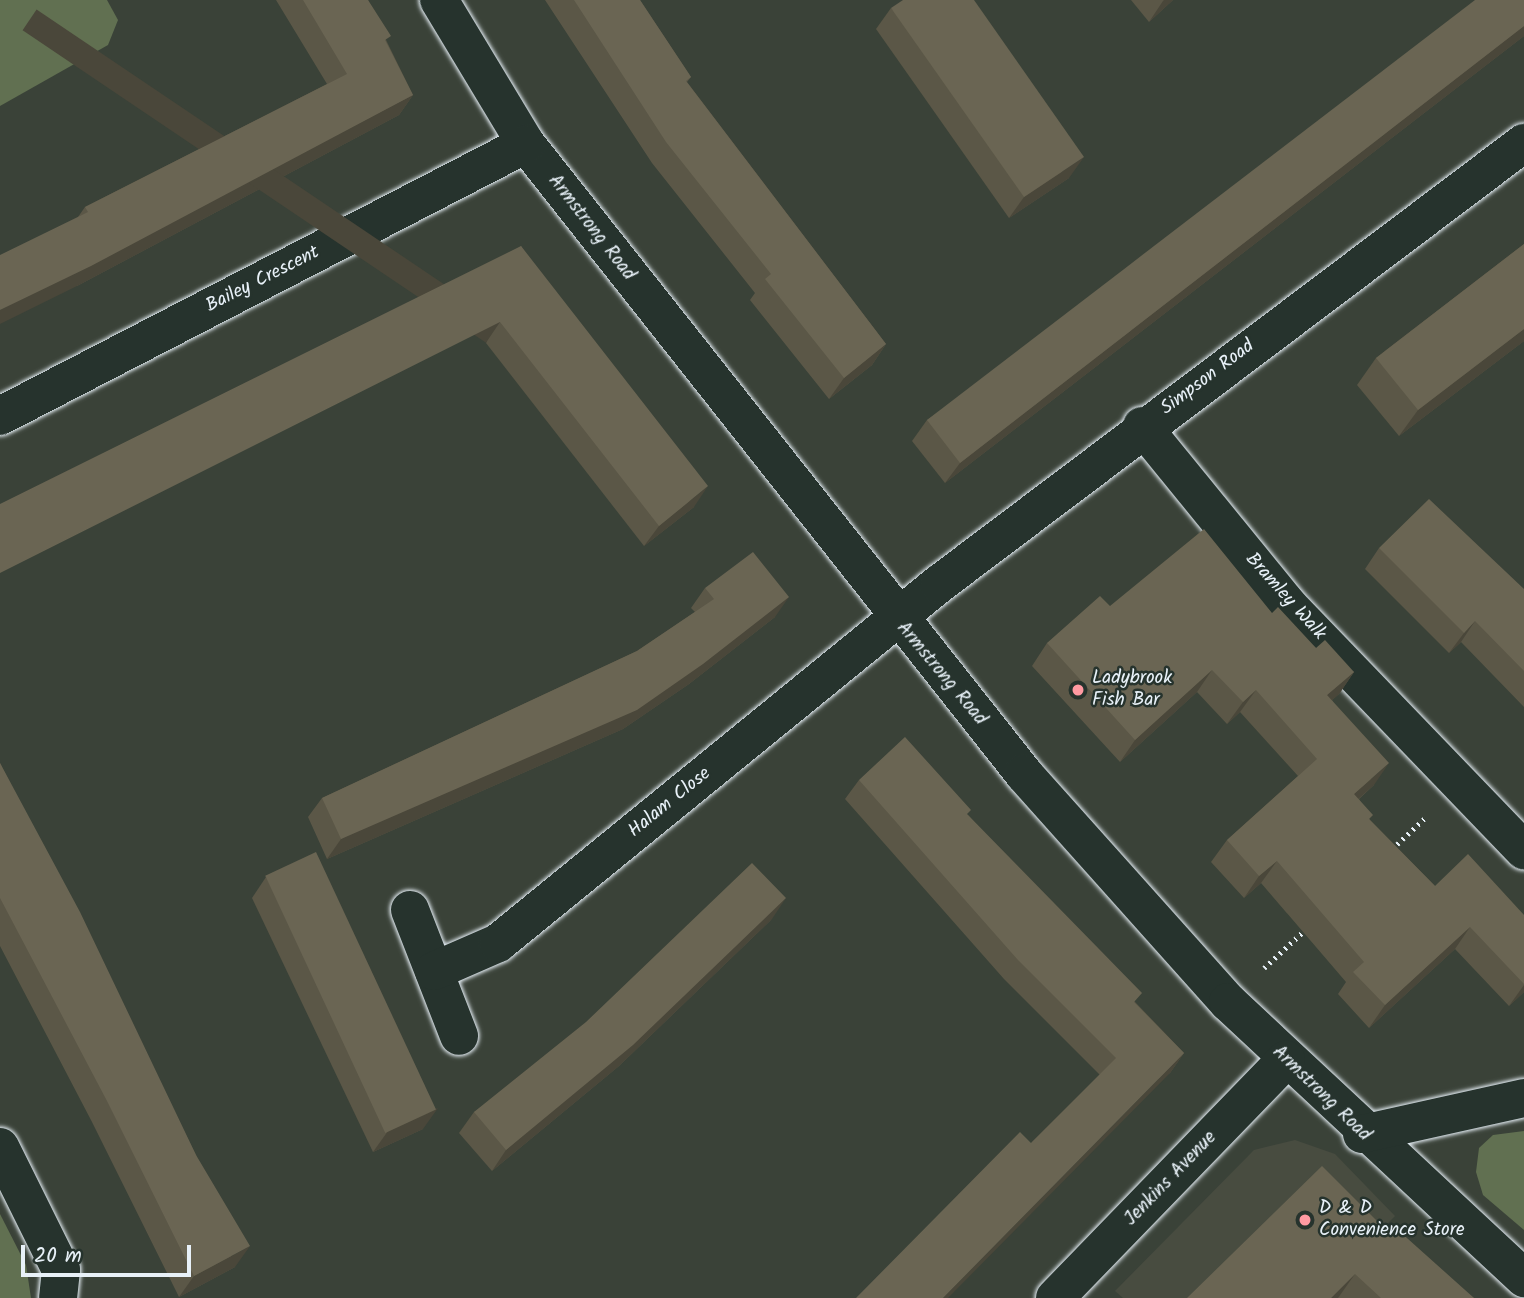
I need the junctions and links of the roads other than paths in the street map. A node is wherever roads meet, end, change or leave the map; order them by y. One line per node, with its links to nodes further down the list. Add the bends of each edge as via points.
1 (439, 0): 3 (street, Armstrong Road)
2 (1524, 143): 5 (street, Simpson Road)
3 (526, 144): 4 (street, Bailey Crescent); 6 (street, Armstrong Road)
4 (0, 416)
5 (1142, 426): 6 (street, Simpson Road); 7 (street, Bramley Walk, via 1287,604)
6 (895, 619): 9 (street, Halam Close, via 498,943); 11 (street, Armstrong Road, via 1228,1002)
7 (1524, 849)
8 (410, 910): 9 (street)
9 (434, 971): 10 (street)
10 (459, 1036)
11 (1286, 1060): 13 (street, Armstrong Road); 17 (street, Jenkins Avenue)
12 (1524, 1098): 13 (street)
13 (1362, 1134): 15 (street, Armstrong Road)
14 (0, 1147): 16 (street, via 61,1270)
15 (1524, 1278)
16 (58, 1298)
17 (1055, 1298)

